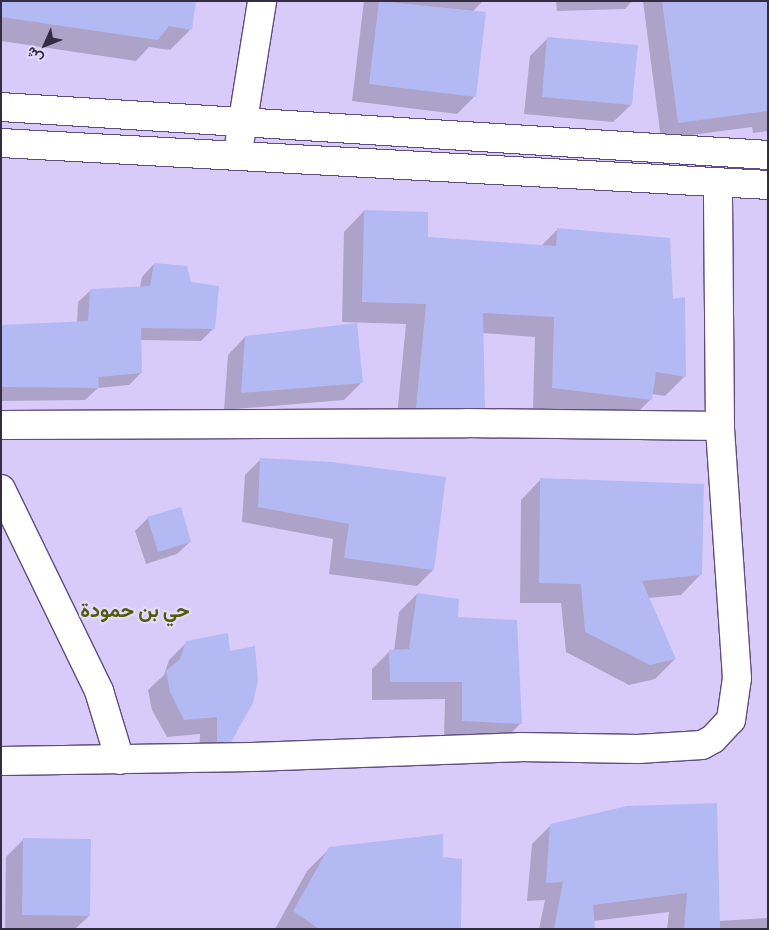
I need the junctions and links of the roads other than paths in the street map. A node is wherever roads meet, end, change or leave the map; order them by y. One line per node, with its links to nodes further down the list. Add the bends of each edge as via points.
1 (262, 1): 3 (street)
2 (1, 106): 3 (street)
3 (241, 122): 5 (street); 6 (street)
4 (1, 143): 6 (street)
5 (768, 155)
6 (239, 158): 7 (street)
7 (718, 183): 8 (street); 10 (street)
8 (768, 185)
9 (1, 424): 10 (street, via 467,422)
10 (720, 426): 12 (street, via 736,678 730,720 714,739 702,744 638,749 520,746)
11 (1, 489): 12 (street, via 99,691)
12 (120, 760): 13 (street)
13 (1, 761)

